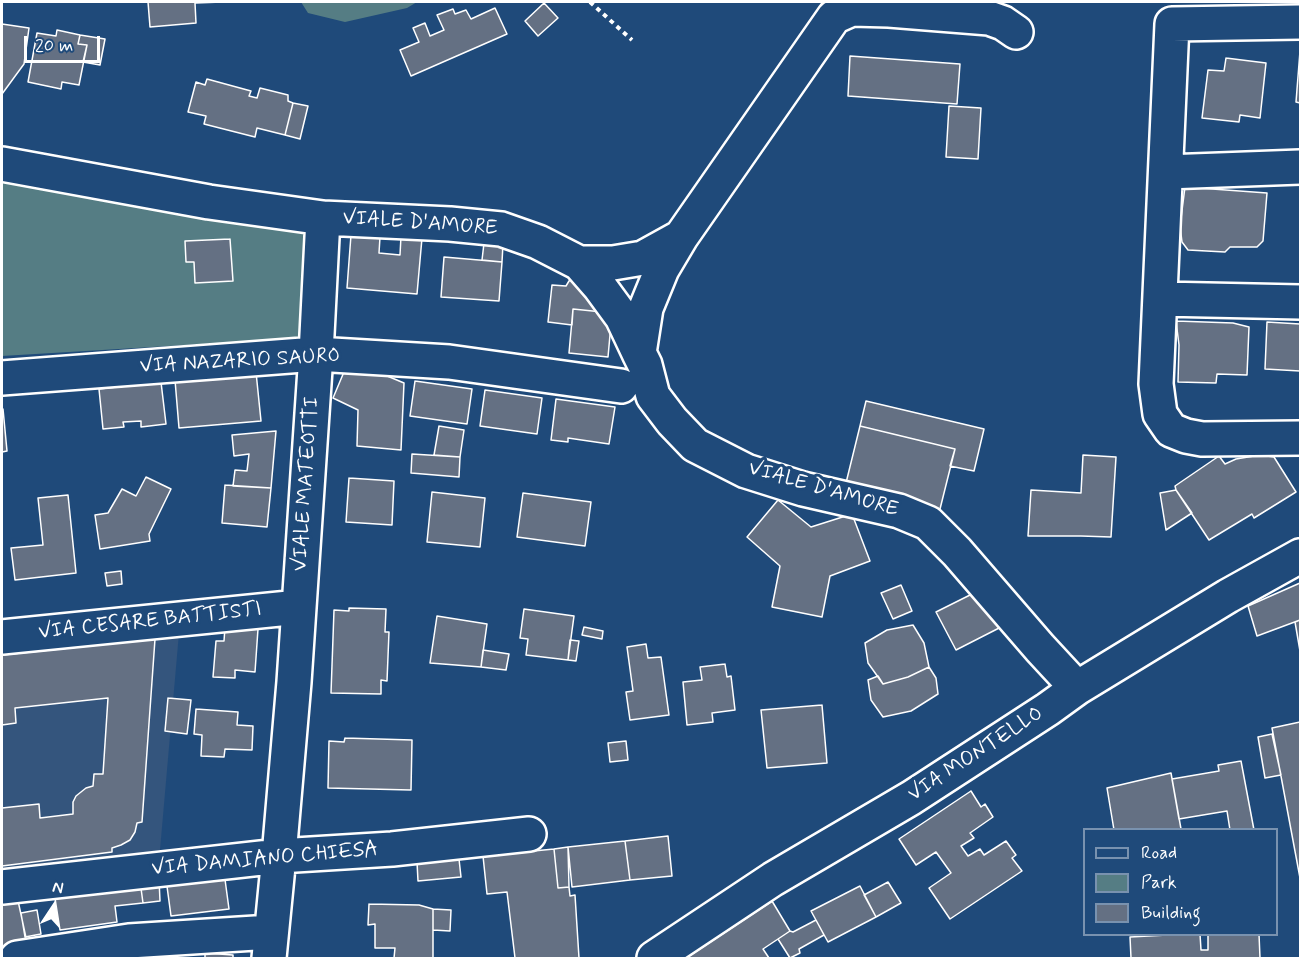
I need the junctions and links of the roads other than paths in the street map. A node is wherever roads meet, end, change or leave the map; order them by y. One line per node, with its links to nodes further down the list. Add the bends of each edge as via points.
1 (1300, 22): 5 (street, via 1172,24)
2 (1016, 32): 7 (street, via 989,18 852,9 834,17)
3 (2, 164): 6 (street, VIALE D'AMORE, via 209,202)
4 (1300, 167): 5 (street)
5 (1166, 172): 9 (street)
6 (323, 218): 8 (street, VIALE D'AMORE, via 501,229); 12 (street, VIALE MATEOTTI)
7 (681, 237): 8 (street, via 643,258 613,263); 11 (street, via 646,308)
8 (579, 262): 11 (street, VIALE D'AMORE, via 622,317)
9 (1161, 299): 10 (street); 15 (street, via 1156,384 1160,414 1171,430 1202,439)
10 (1300, 302)
11 (639, 353): 19 (street, VIALE D'AMORE, via 653,396 694,445 746,471 899,511 928,523)
12 (316, 354): 13 (street, VIA NAZARIO SAURO); 14 (street, VIA NAZARIO SAURO, via 449,362); 17 (street, VIALE MATEOTTI)
13 (2, 378)
14 (621, 386)
15 (1300, 438)
16 (1300, 556): 19 (street, VIA MONTELLO)
17 (299, 606): 18 (street, VIA CESARE BATTISTI); 21 (street, VIALE MATEOTTI)
18 (2, 637)
19 (1077, 688): 25 (street, VIA MONTELLO, via 911,798 773,879)
20 (529, 834): 21 (street, VIA DAMIANO CHIESA)
21 (279, 856): 22 (street, VIA DAMIANO CHIESA); 23 (street, VIALE MATEOTTI)
22 (2, 887)
23 (270, 945): 24 (street, via 129,941)
24 (17, 958)
25 (654, 958)

